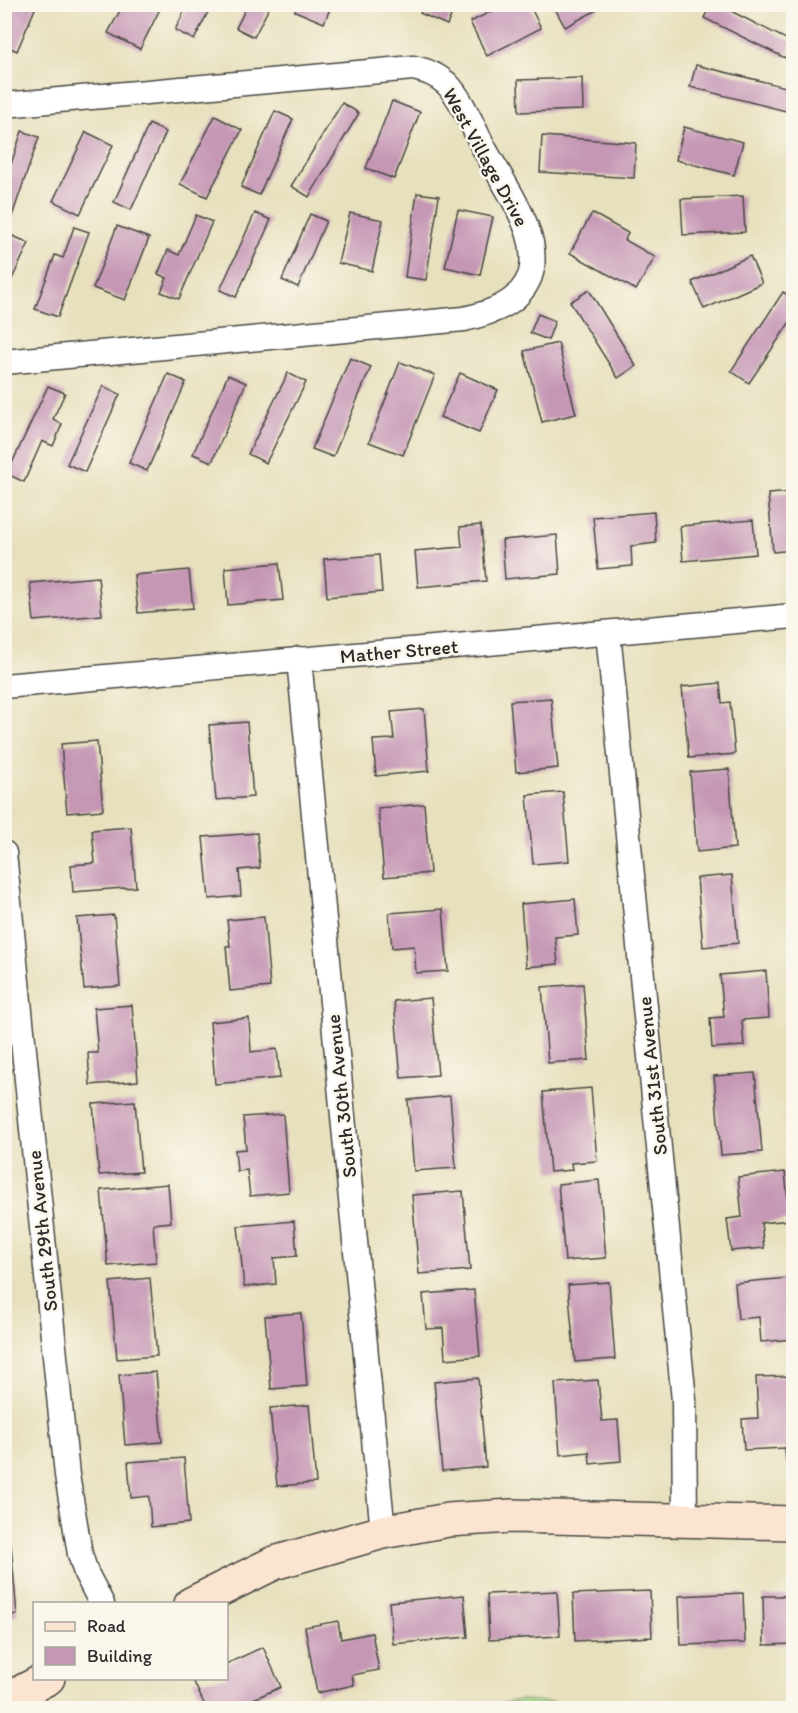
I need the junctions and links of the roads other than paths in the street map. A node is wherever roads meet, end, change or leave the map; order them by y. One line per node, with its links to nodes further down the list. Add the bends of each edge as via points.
1 (4, 105): 2 (street, West Village Drive, via 413,68 430,71 454,93 517,208 532,248 530,274 510,303 464,320)
2 (4, 362)
3 (794, 616): 4 (street, Mather Street)
4 (609, 633): 5 (street, Mather Street); 8 (street, South 31st Avenue, via 684,1400)
5 (299, 660): 6 (street, Mather Street); 10 (street, South 30th Avenue)
6 (4, 686)
7 (4, 853): 11 (street, South 29th Avenue, via 67,1475 80,1554)
8 (686, 1521): 9 (street); 10 (street, via 512,1516 448,1520)
9 (794, 1523)
10 (383, 1532): 12 (street, via 274,1563)
11 (101, 1602)
12 (195, 1602)
13 (44, 1680): 14 (street)
14 (4, 1701)

